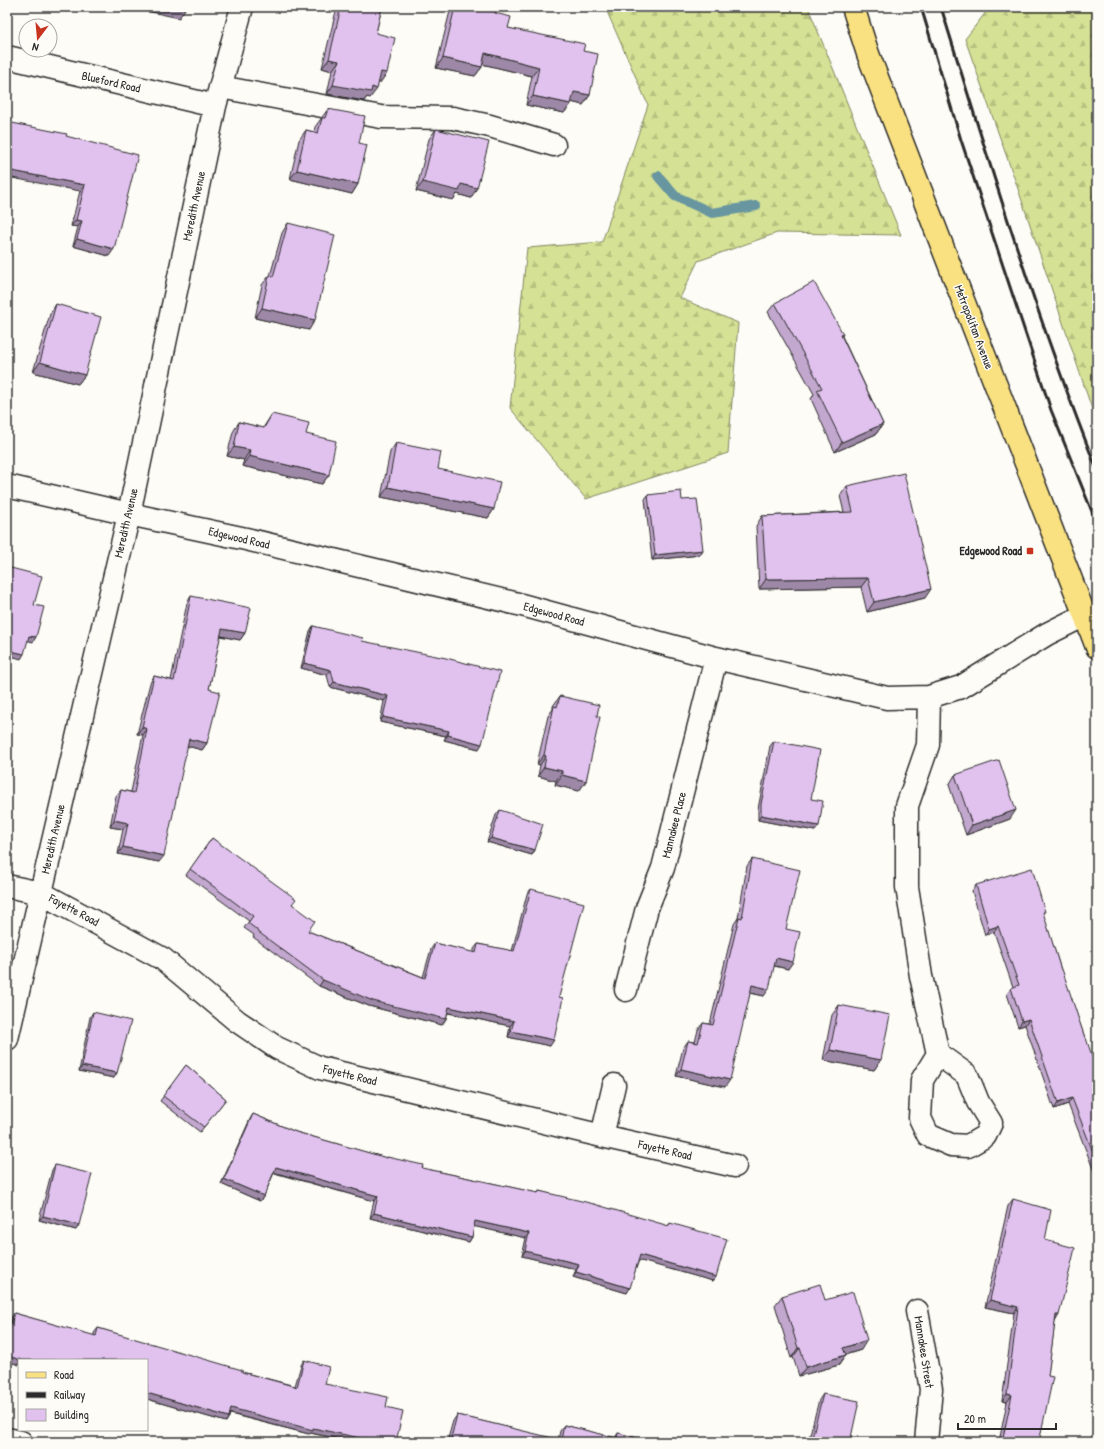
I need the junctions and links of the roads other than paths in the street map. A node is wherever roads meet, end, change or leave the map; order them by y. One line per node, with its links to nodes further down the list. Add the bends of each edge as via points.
1 (242, 7): 4 (street, Meredith Avenue)
2 (853, 7): 8 (main road, Metropolitan Avenue, via 868,54)
3 (7, 57): 4 (street, Blueford Road)
4 (218, 97): 5 (street, Blueford Road, via 381,117 452,118); 7 (street, Meredith Avenue)
5 (554, 145)
6 (7, 486): 7 (street, Edgewood Road)
7 (129, 514): 10 (street, Edgewood Road, via 246,539 518,604); 13 (street, Meredith Avenue)
8 (1085, 615): 9 (main road, Metropolitan Avenue); 11 (street, Edgewood Road, via 1047,634 961,687)
9 (1097, 647)
10 (716, 658): 11 (street, Edgewood Road, via 887,698); 14 (street, Mannakee Place, via 663,868 647,908)
11 (929, 697): 16 (street, via 928,745 907,806 907,887 921,976)
12 (7, 886): 13 (street, Fayette Road)
13 (41, 893): 15 (street, Meredith Avenue); 18 (street, Fayette Road, via 163,959 237,1021 277,1048 320,1068)
14 (626, 990)
15 (7, 1039)
16 (938, 1054)
17 (614, 1085): 18 (street)
18 (602, 1136): 19 (street, Fayette Road)
19 (735, 1166)
20 (917, 1310): 23 (street, Mannakee Street, via 931,1389)
21 (7, 1439): 22 (street)
22 (21, 1442)
23 (926, 1442)

